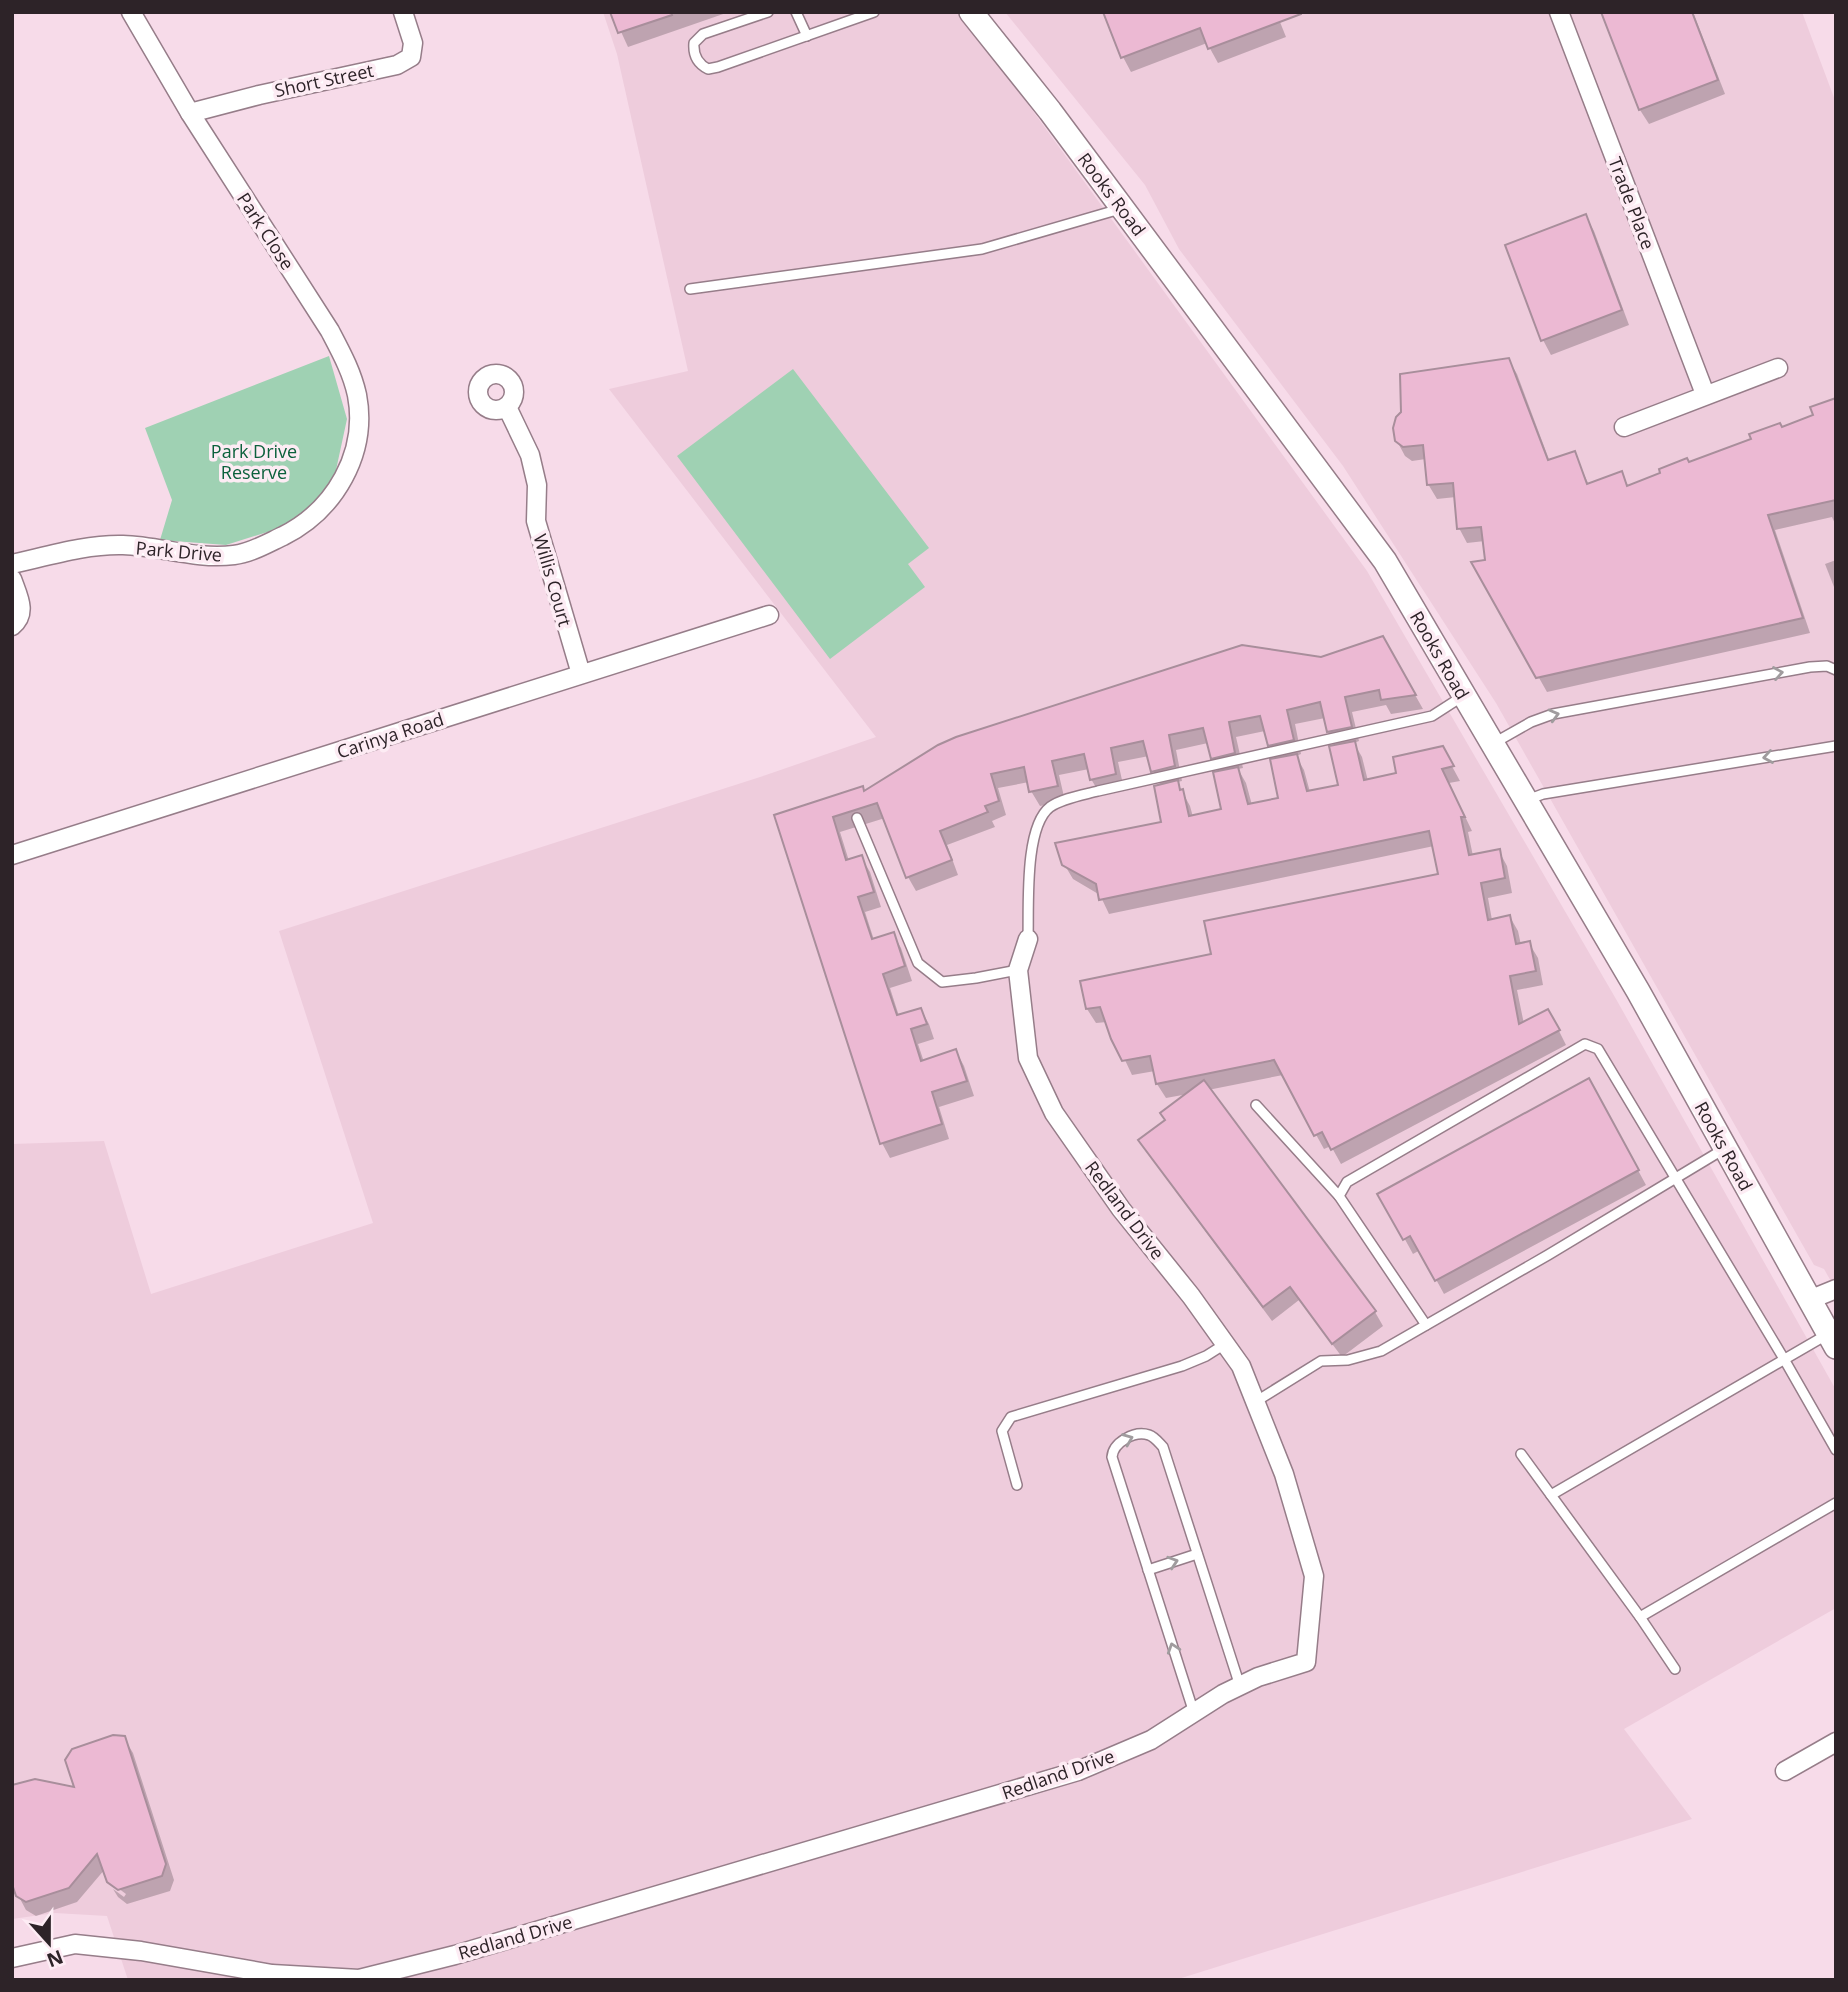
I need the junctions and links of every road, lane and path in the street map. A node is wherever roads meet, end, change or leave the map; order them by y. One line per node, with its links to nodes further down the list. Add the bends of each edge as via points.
1 (131, 12): 9 (street, Park Close)
2 (403, 12): 9 (street, Short Street, via 413,43 411,57 397,65)
3 (768, 12): 8 (lane, via 703,34 694,43 698,61 708,69 718,67)
4 (796, 12): 8 (lane)
5 (874, 12): 8 (lane)
6 (971, 12): 10 (street, Rooks Road)
7 (1559, 12): 13 (street, Trade Place)
8 (807, 36)
9 (190, 113): 16 (street, Park Close, via 349,368 359,411)
10 (1122, 208): 11 (lane, via 982,249); 23 (street, Rooks Road, via 1385,561)
11 (690, 289)
12 (1778, 368): 13 (street)
13 (1706, 394): 15 (street)
14 (507, 407): 22 (street, Willis Court, via 530,455 537,485 536,522)
15 (1624, 427)
16 (351, 463): 17 (street, Park Drive, via 315,516 292,532 237,555 205,556 123,545)
17 (12, 564)
18 (12, 579): 20 (street, via 22,612)
19 (769, 615): 22 (street, Carinya Road)
20 (12, 626)
21 (1836, 670): 24 (lane, one-way to 21, via 1553,714 1810,667)
22 (581, 674): 28 (street, Carinya Road)
23 (1463, 696): 24 (street, Rooks Road); 29 (lane, via 1432,716 1097,791 1051,806 1038,821 1029,868)
24 (1493, 744): 26 (street, Rooks Road)
25 (1836, 746): 26 (lane, one-way to 26)
26 (1526, 800): 32 (street, Rooks Road)
27 (857, 818): 30 (lane, via 918,963 942,982)
28 (12, 855)
29 (1028, 939): 30 (street, Redland Drive)
30 (1018, 970): 39 (street, Redland Drive, via 1028,1058 1054,1113)
31 (1256, 1105): 34 (lane)
32 (1725, 1149): 33 (lane); 36 (street, Rooks Road)
33 (1677, 1178): 34 (lane, via 1598,1049 1586,1044 1347,1182); 37 (lane); 40 (lane)
34 (1339, 1196): 37 (lane)
35 (1836, 1289): 36 (street)
36 (1809, 1300): 38 (street, Rooks Road)
37 (1426, 1325): 41 (lane, via 1381,1351 1321,1361)
38 (1832, 1340): 40 (lane)
39 (1225, 1344): 41 (street, Redland Drive, via 1241,1366); 44 (lane, via 1182,1366 1011,1417 1002,1431)
40 (1784, 1359): 42 (lane); 45 (lane)
41 (1255, 1402): 51 (street, Redland Drive, via 1284,1474 1314,1576 1306,1662)
42 (1836, 1450)
43 (1521, 1454): 45 (lane)
44 (1017, 1485)
45 (1551, 1495): 49 (lane)
46 (1836, 1503): 49 (lane)
47 (1197, 1554): 48 (lane, one-way to 47); 48 (lane, one-way to 47, via 1112,1457 1116,1444 1125,1439 1150,1435 1163,1447); 51 (lane)
48 (1148, 1570): 52 (lane, one-way to 48)
49 (1640, 1617): 50 (lane)
50 (1675, 1670)
51 (1240, 1686): 52 (street, Redland Drive)
52 (1194, 1713): 55 (street, Redland Drive, via 1151,1740 1078,1771 359,1979 272,1973 75,1944)
53 (1836, 1742): 54 (street)
54 (1785, 1771)
55 (12, 1958)

